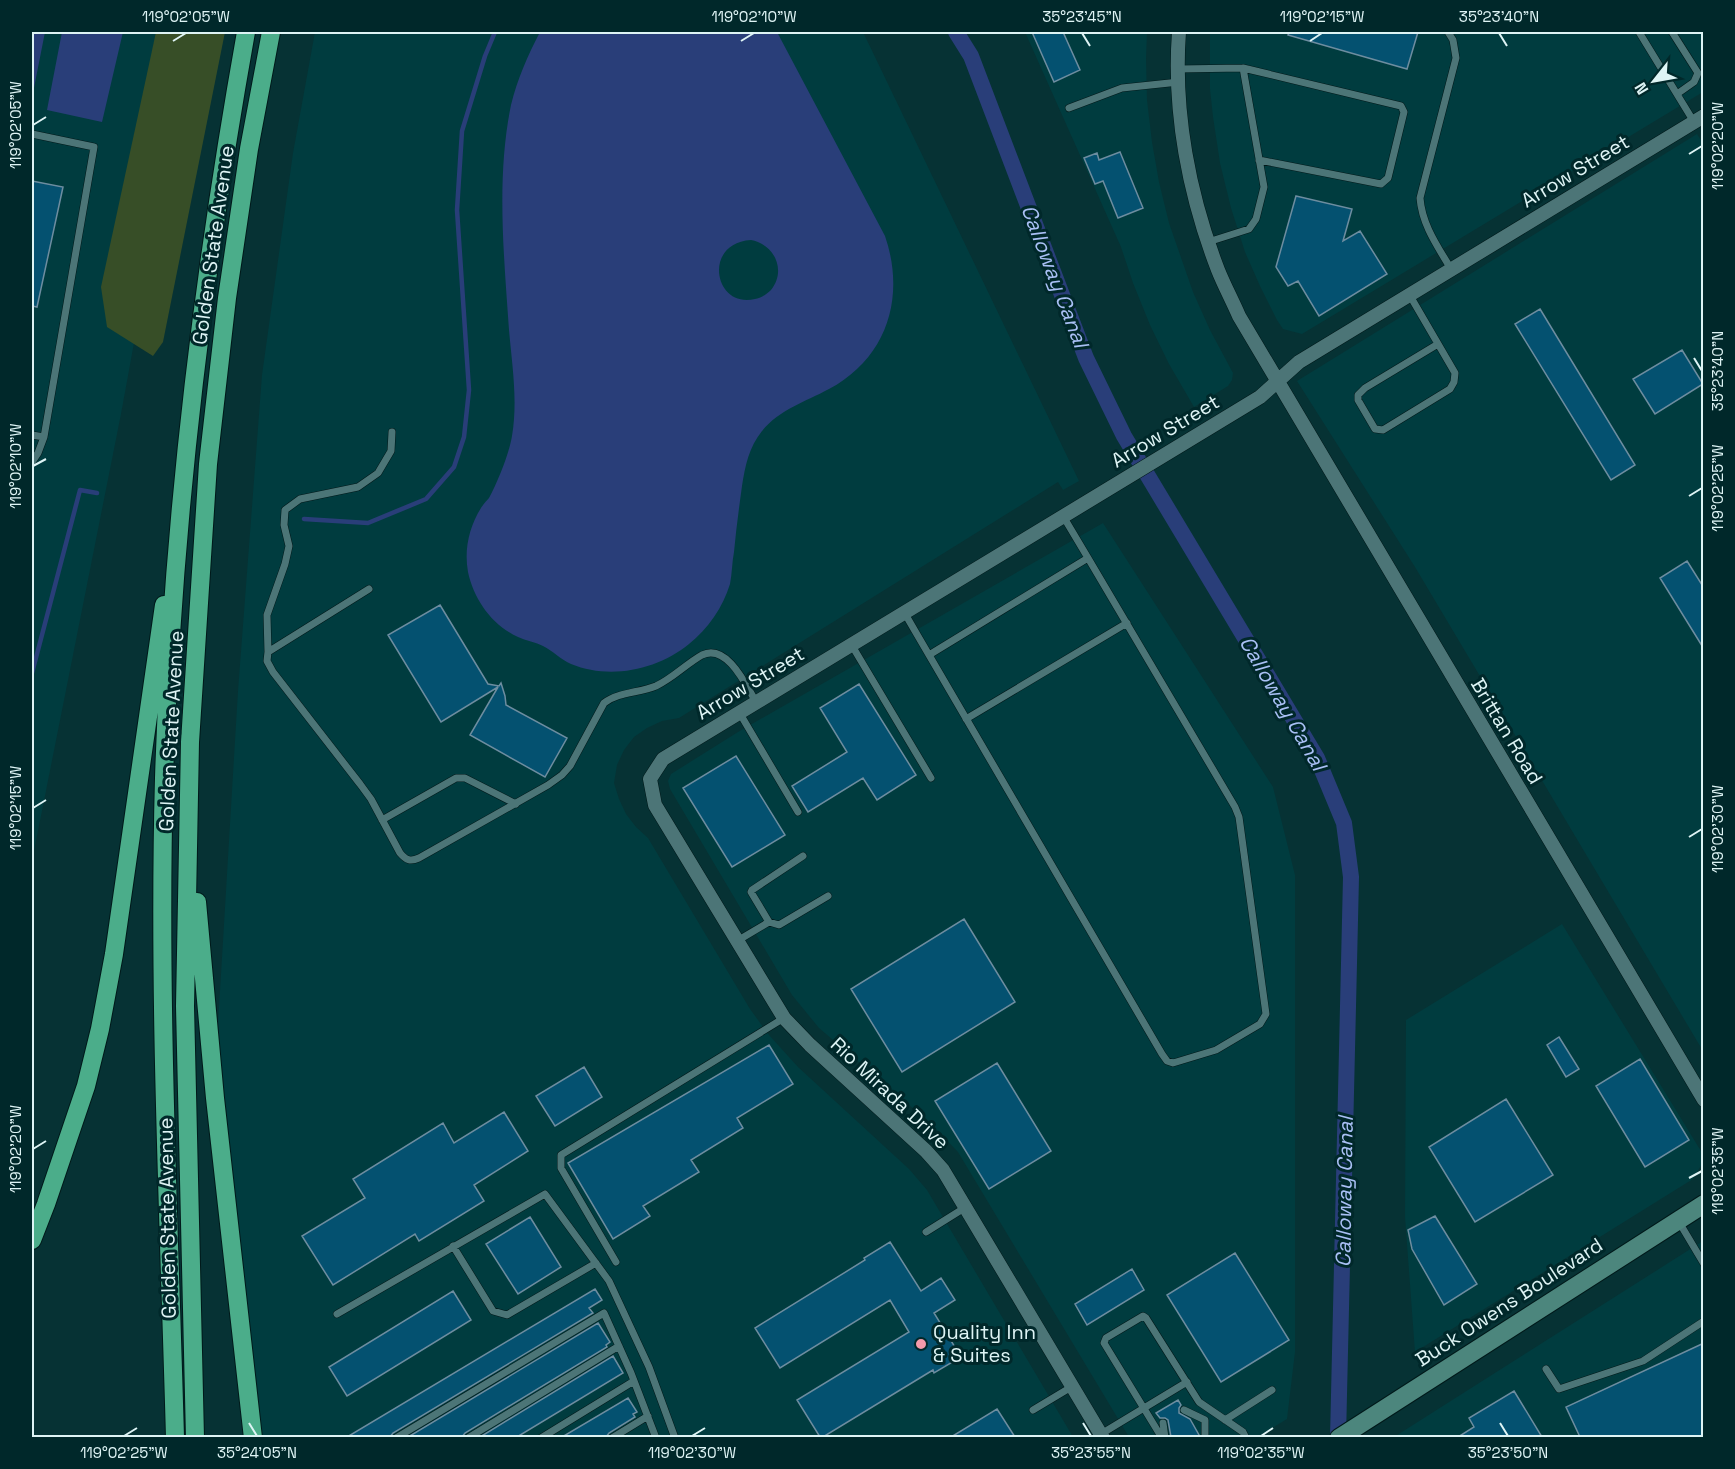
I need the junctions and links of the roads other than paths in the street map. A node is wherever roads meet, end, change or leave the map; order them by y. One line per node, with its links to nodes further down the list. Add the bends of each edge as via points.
1 (246, 32): 24 (highway, Golden State Avenue, via 213,228)
2 (271, 32): 39 (highway, Golden State Avenue, via 228,286 208,464)
3 (1179, 32): 8 (street, Brittan Road)
4 (1448, 32): 15 (lane, via 1456,58 1420,198 1427,228)
5 (1639, 32): 9 (lane)
6 (1672, 32): 9 (lane, via 1698,73 1694,82)
7 (1243, 68): 8 (lane); 13 (lane); 13 (lane, via 1401,106 1404,112 1389,178 1381,184)
8 (1178, 75): 10 (lane, via 1122,88); 14 (street, Brittan Road, via 1190,176)
9 (1677, 94): 11 (lane)
10 (1069, 108)
11 (1699, 119): 15 (street, Arrow Street)
12 (32, 134): 21 (lane, via 94,147)
13 (1259, 160): 14 (lane, via 1264,187 1256,219 1249,229)
14 (1208, 242): 18 (street, Brittan Road, via 1239,316)
15 (1451, 269): 16 (street, Arrow Street)
16 (1410, 294): 17 (lane); 18 (street, Arrow Street, via 1299,362)
17 (1438, 344): 17 (lane, via 1455,373 1450,389 1383,430 1376,429 1358,395)
18 (1277, 382): 23 (street, Arrow Street, via 1260,397); 46 (street, Brittan Road)
19 (392, 432): 30 (lane, via 391,451 378,473 358,487 300,499 285,510 289,546 267,615)
20 (32, 435): 21 (lane)
21 (44, 437): 22 (lane)
22 (32, 462)
23 (1063, 516): 25 (lane); 27 (street, Arrow Street)
24 (180, 526): 51 (highway, via 161,616 100,1029 86,1086); 73 (highway, Golden State Avenue, via 168,682 163,892)
25 (1088, 558): 28 (lane); 31 (lane)
26 (369, 589): 30 (lane)
27 (904, 612): 29 (street, Arrow Street); 31 (lane)
28 (1126, 623): 34 (lane); 34 (lane, via 1239,817 1266,1014 1260,1024 1225,1045 1173,1063 1162,1054)
29 (851, 644): 32 (street, Arrow Street); 35 (lane)
30 (268, 652): 40 (lane, via 267,661 273,672 360,784)
31 (929, 655): 34 (lane)
32 (756, 702): 33 (street, Arrow Street); 37 (lane, via 729,661 720,654 702,655 659,685 610,698 570,766)
33 (739, 712): 36 (street, Arrow Street, via 663,759); 38 (lane)
34 (966, 719)
35 (931, 778)
36 (650, 779): 44 (street, Rio Mirada Drive, via 655,805)
37 (516, 804): 40 (lane, via 465,778 456,778); 40 (lane, via 412,861 400,853)
38 (798, 812)
39 (189, 814): 74 (highway, Golden State Avenue, via 185,1006); 75 (highway, via 215,1098)
40 (382, 820)
41 (803, 856): 43 (lane, via 752,890)
42 (828, 896): 43 (lane, via 779,925)
43 (769, 922): 44 (lane)
44 (737, 941): 45 (street, Rio Mirada Drive)
45 (784, 1018): 48 (street, Rio Mirada Drive, via 926,1151); 53 (lane, via 561,1155 561,1168)
46 (1704, 1100)
47 (1704, 1204): 49 (main road, Buck Owens Boulevard)
48 (966, 1207): 50 (lane); 62 (street, Rio Mirada Drive)
49 (1677, 1221): 55 (lane); 85 (main road, Buck Owens Boulevard)
50 (926, 1232)
51 (32, 1240)
52 (453, 1246): 54 (lane, via 545,1194); 54 (lane, via 493,1311 507,1315); 56 (lane)
53 (616, 1262)
54 (596, 1263): 81 (lane, via 609,1281 650,1367)
55 (1704, 1264)
56 (337, 1314)
57 (1704, 1321): 59 (lane, via 1643,1361 1559,1389)
58 (619, 1346): 60 (lane); 76 (lane, via 604,1313); 77 (lane)
59 (1546, 1369)
60 (634, 1381): 68 (lane); 78 (lane)
61 (1186, 1382): 64 (lane); 64 (lane, via 1143,1316 1106,1338 1104,1343); 67 (lane, via 1199,1402)
62 (1073, 1386): 65 (lane); 72 (street, Rio Mirada Drive)
63 (1272, 1390): 70 (lane)
64 (1144, 1408): 72 (lane); 82 (lane)
65 (1033, 1410)
66 (1184, 1410): 69 (lane)
67 (1216, 1413): 69 (lane); 70 (lane)
68 (648, 1416): 79 (lane); 80 (lane)
69 (1205, 1420): 83 (lane)
70 (1225, 1420): 84 (lane)
71 (1163, 1423): 82 (lane)
72 (1102, 1436)
73 (175, 1437)
74 (195, 1437)
75 (253, 1437)
76 (396, 1437)
77 (468, 1437)
78 (541, 1437)
79 (612, 1437)
80 (656, 1437)
81 (675, 1437)
82 (1163, 1437)
83 (1205, 1437)
84 (1245, 1437)
85 (1339, 1437)

